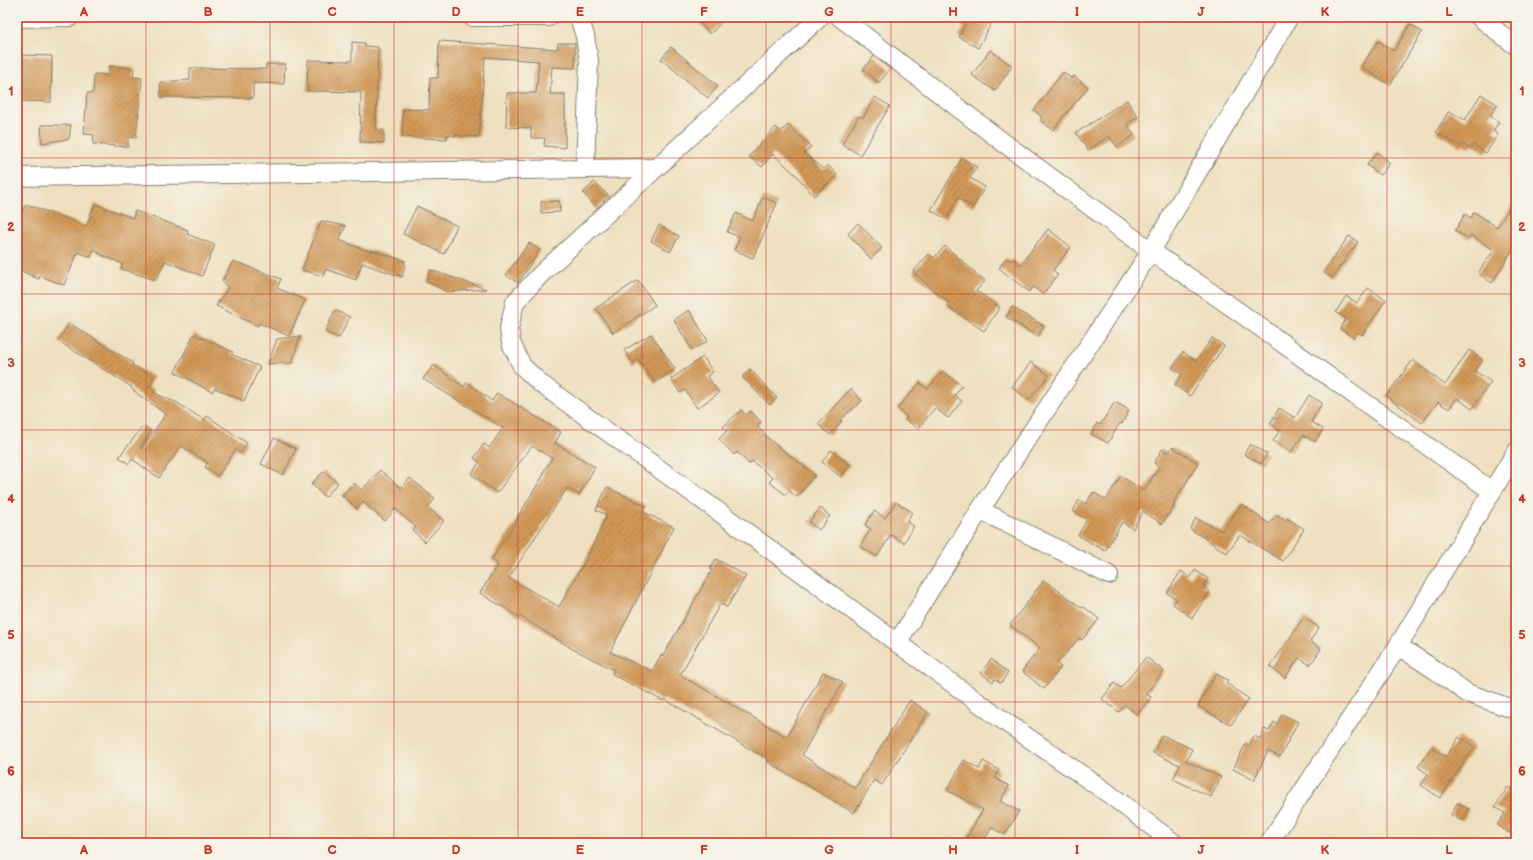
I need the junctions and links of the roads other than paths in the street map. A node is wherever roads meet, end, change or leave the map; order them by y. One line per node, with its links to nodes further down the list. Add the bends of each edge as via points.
1 (70, 17): 9 (street)
2 (472, 17): 3 (street)
3 (549, 17)
4 (579, 17): 12 (street, via 589,61)
5 (820, 17): 11 (street)
6 (840, 17): 14 (street, via 1004,143)
7 (1289, 17): 14 (street)
8 (1479, 17): 10 (street)
9 (17, 18)
10 (1516, 46)
11 (655, 168): 12 (street); 19 (street, via 541,274 515,302 509,329 511,343 522,366 548,389)
12 (585, 169): 13 (street)
13 (17, 177)
14 (1151, 251): 16 (street); 17 (street)
15 (1516, 452): 16 (street)
16 (1492, 491): 20 (street)
17 (980, 510): 18 (street); 19 (street)
18 (1109, 575)
19 (897, 643): 22 (street)
20 (1398, 646): 21 (street, via 1467,693); 23 (street)
21 (1516, 710)
22 (1174, 843)
23 (1269, 843)

